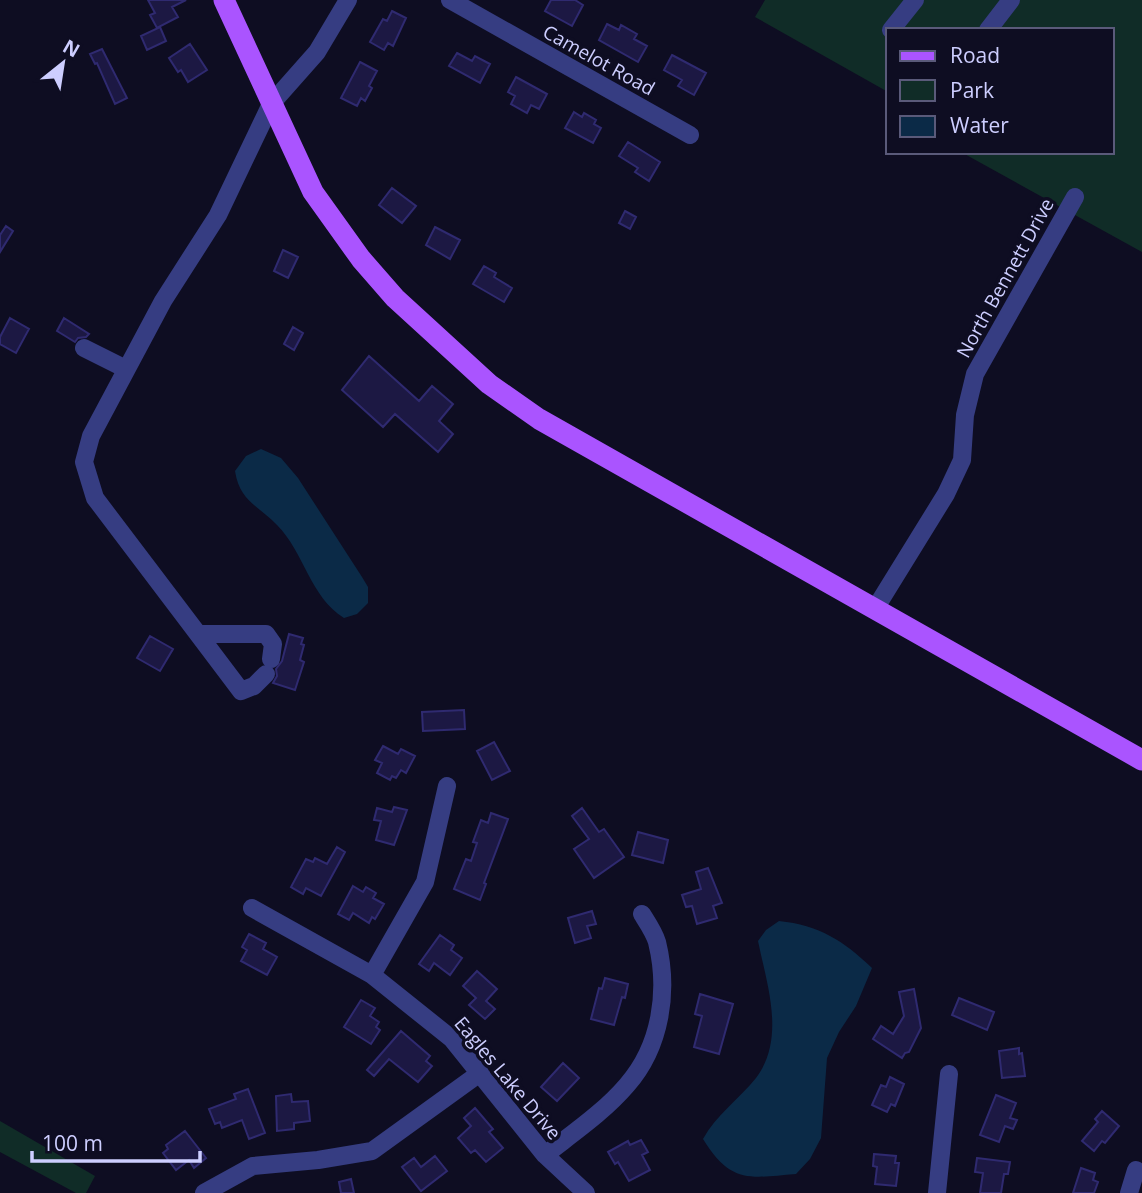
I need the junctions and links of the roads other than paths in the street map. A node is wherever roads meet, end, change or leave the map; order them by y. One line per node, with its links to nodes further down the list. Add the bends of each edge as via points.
1 (224, 0): 8 (main road)
2 (348, 0): 8 (street, via 317,52)
3 (450, 0): 9 (street, Camelot Road)
4 (915, 0): 6 (street)
5 (1011, 0): 7 (street)
6 (893, 28)
7 (990, 28)
8 (271, 104): 12 (street, via 218,215 163,300); 13 (main road, via 313,192 362,259 395,298 489,384 539,419)
9 (690, 135)
10 (1075, 197): 13 (street, North Bennett Drive, via 975,374 965,415 962,460 946,494)
11 (84, 348): 12 (street)
12 (126, 369): 14 (street, via 91,436 84,462 95,498)
13 (875, 609): 15 (main road)
14 (198, 635): 14 (street, via 266,634 273,644 269,666 254,686 241,691)
15 (1142, 760)
16 (447, 786): 19 (street, via 425,882)
17 (252, 908): 19 (street, Eagles Lake Drive)
18 (642, 914): 22 (street, via 656,940 664,989 645,1060 612,1100)
19 (372, 975): 20 (street, Eagles Lake Drive, via 452,1039)
20 (480, 1073): 22 (street, Eagles Lake Drive); 24 (street, via 372,1151 253,1166)
21 (949, 1074): 26 (street)
22 (545, 1155): 25 (street, Eagles Lake Drive)
23 (1136, 1170): 27 (street)
24 (204, 1193)
25 (586, 1193)
26 (937, 1193)
27 (1129, 1193)

